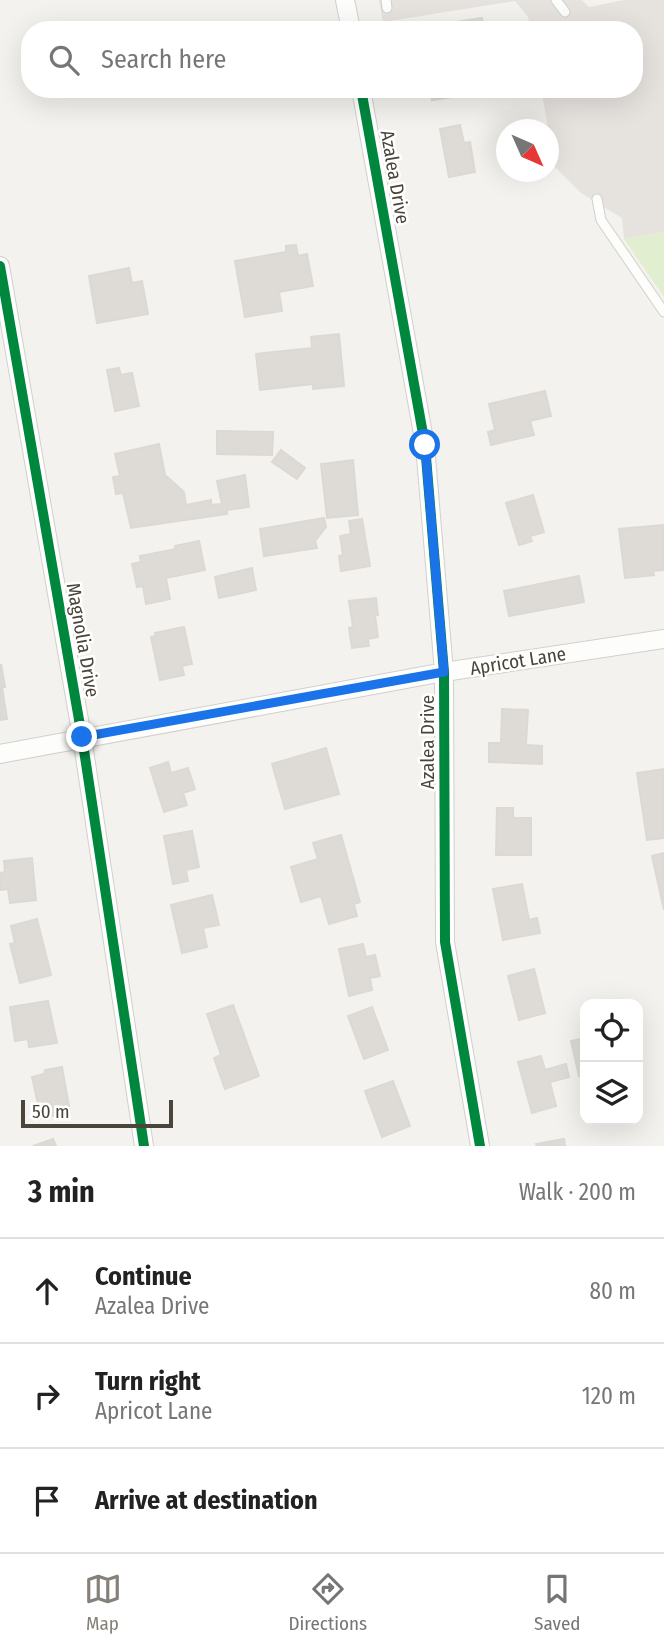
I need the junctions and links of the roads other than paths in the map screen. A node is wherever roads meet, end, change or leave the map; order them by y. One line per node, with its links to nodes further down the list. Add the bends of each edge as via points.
1 (345, 0): 4 (street)
2 (556, 0): 3 (lane)
3 (565, 12)
4 (349, 21)
5 (363, 98): 10 (street, Azalea Drive, via 425,445)
6 (597, 199): 8 (lane, via 601,220)
7 (0, 266): 11 (street, Magnolia Drive)
8 (664, 312)
9 (664, 639): 10 (street, Apricot Lane)
10 (444, 672): 11 (street, Apricot Lane); 14 (street, Azalea Drive, via 445,942)
11 (82, 737): 12 (street, Apricot Lane); 13 (street, Magnolia Drive)
12 (0, 754)
13 (144, 1146)
14 (480, 1146)

